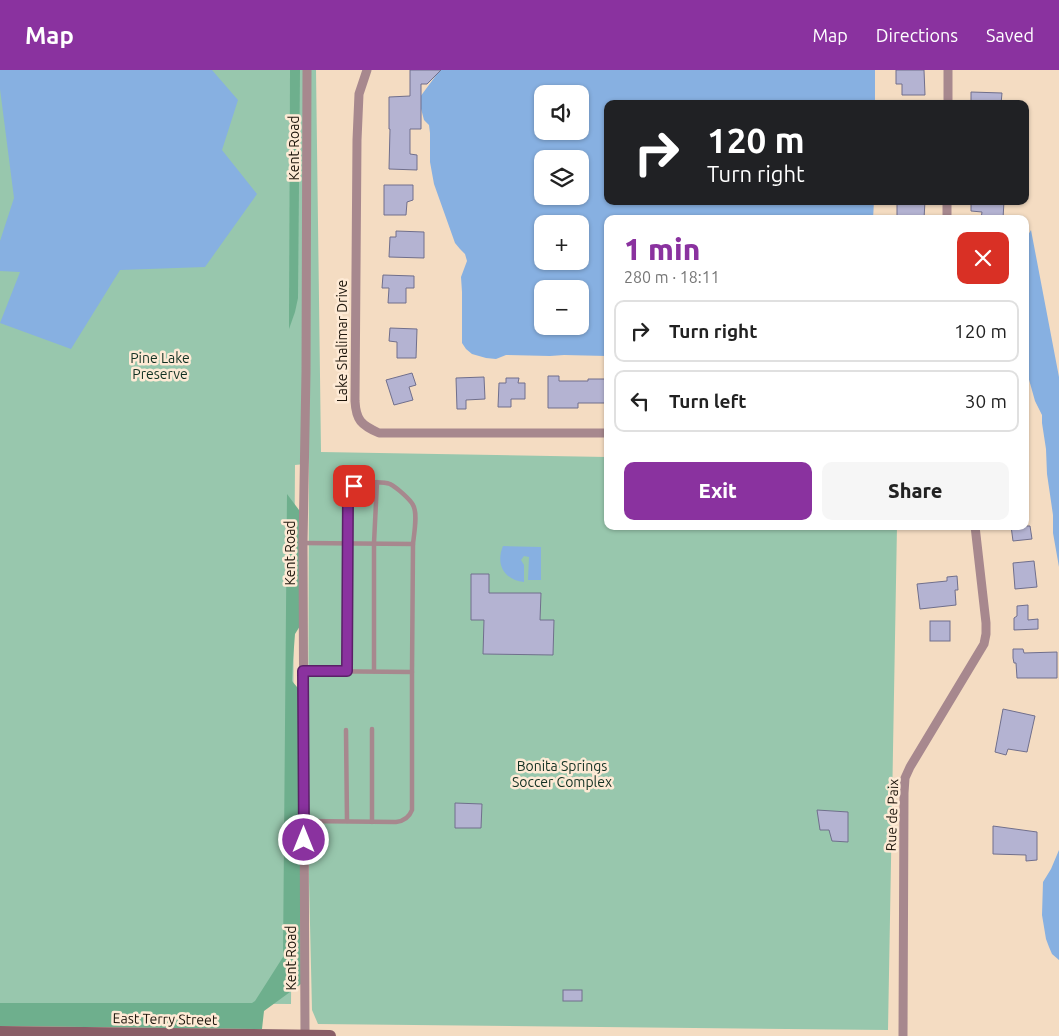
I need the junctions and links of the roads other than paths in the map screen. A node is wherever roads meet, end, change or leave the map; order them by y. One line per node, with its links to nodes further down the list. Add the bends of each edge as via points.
1 (307, 70): 8 (street, Kent Road)
2 (367, 70): 5 (street, Lake Shalimar Drive, via 358,94 357,140 355,401 360,423 379,432)
3 (948, 70): 4 (street)
4 (948, 100)
5 (604, 432)
6 (377, 482): 9 (lane, via 364,483 350,490); 10 (lane); 11 (lane, via 389,484 415,507)
7 (975, 530): 25 (street, Rue de Paix, via 986,623 984,644 905,778)
8 (303, 543): 9 (lane); 12 (street, Kent Road)
9 (348, 543): 10 (lane); 13 (lane)
10 (374, 544): 11 (lane); 14 (lane)
11 (413, 544): 15 (lane)
12 (303, 671): 13 (lane); 18 (street, Kent Road)
13 (347, 671): 14 (lane)
14 (374, 672): 15 (lane)
15 (412, 672): 20 (lane, via 412,810 408,818 401,821)
16 (372, 729): 20 (lane)
17 (346, 730): 19 (lane)
18 (304, 821): 19 (lane); 23 (street, Kent Road)
19 (347, 821): 20 (lane)
20 (372, 822)
21 (0, 1032): 22 (street, East Terry Street)
22 (124, 1035): 23 (street, East Terry Street)
23 (305, 1036): 24 (street, East Terry Street)
24 (330, 1036)
25 (903, 1036)

